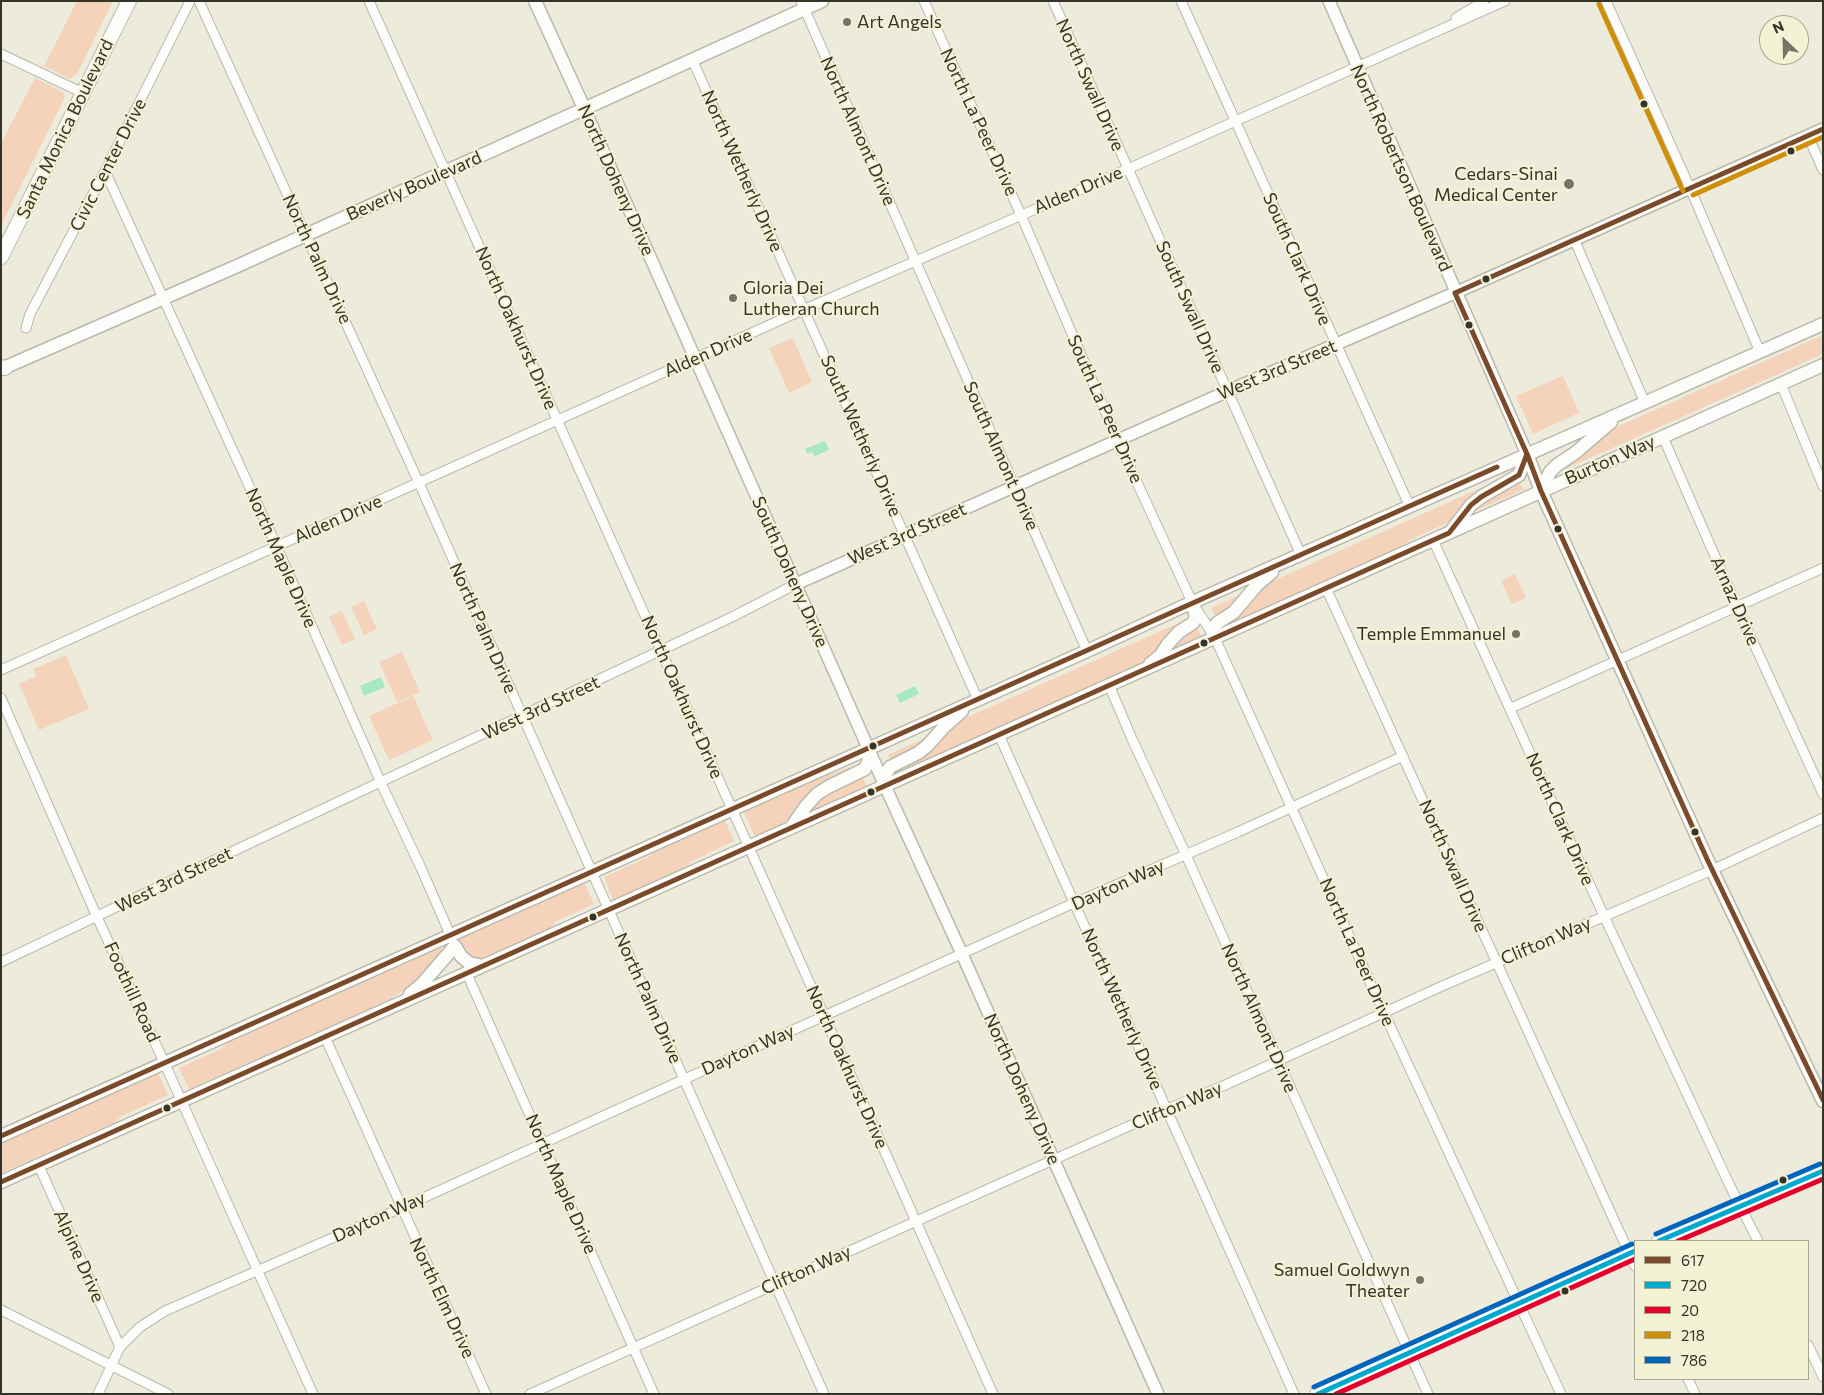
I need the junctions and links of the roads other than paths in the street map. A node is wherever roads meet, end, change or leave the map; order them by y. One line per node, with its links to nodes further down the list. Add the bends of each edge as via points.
1 (129, 1): 19 (main road, Santa Monica Boulevard)
2 (190, 1): 26 (street, Civic Center Drive)
3 (199, 1): 30 (street, North Palm Drive)
4 (369, 1): 27 (street, North Oakhurst Drive)
5 (822, 1): 14 (main road, Beverly Boulevard)
6 (924, 1): 29 (street, North La Peer Drive)
7 (1053, 1): 24 (street, North Swall Drive)
8 (1181, 1): 21 (street)
9 (1329, 1): 18 (street, North Robertson Boulevard)
10 (1484, 1): 15 (street, Alden Drive)
11 (1505, 1): 15 (street, Alden Drive)
12 (1606, 1): 28 (street)
13 (538, 2): 20 (main road, North Doheny Drive)
14 (803, 5): 17 (main road, Beverly Boulevard); 33 (street, North Almont Drive)
15 (1416, 41): 18 (street, Alden Drive)
16 (1, 54): 19 (street)
17 (692, 59): 20 (main road, Beverly Boulevard); 36 (street, North Wetherly Drive)
18 (1357, 67): 21 (street, Alden Drive); 34 (street, North Robertson Boulevard)
19 (83, 93): 32 (main road, Santa Monica Boulevard)
20 (584, 108): 27 (main road, Beverly Boulevard); 41 (street, North Doheny Drive)
21 (1234, 121): 24 (street, Alden Drive); 39 (street, South Clark Drive)
22 (1823, 129): 23 (street, West 3rd Street)
23 (1808, 136): 25 (street); 28 (street, West 3rd Street)
24 (1128, 169): 29 (street, Alden Drive); 45 (street, South Swall Drive)
25 (1823, 170)
26 (105, 171): 35 (street, North Maple Drive); 38 (street, Civic Center Drive, via 30,314)
27 (446, 172): 30 (main road, Beverly Boulevard); 48 (street, North Oakhurst Drive)
28 (1690, 188): 31 (street, West 3rd Street); 40 (street)
29 (1021, 215): 33 (street, Alden Drive); 50 (street, South La Peer Drive)
30 (306, 234): 35 (main road, Beverly Boulevard); 52 (street, North Palm Drive)
31 (1574, 240): 34 (street, West 3rd Street); 46 (street)
32 (3, 248)
33 (915, 261): 36 (street, Alden Drive); 53 (street, South Almont Drive)
34 (1456, 293): 39 (street, West 3rd Street); 51 (street, North Robertson Boulevard)
35 (163, 298): 43 (main road, Beverly Boulevard); 60 (street, North Maple Drive)
36 (805, 309): 41 (street, Alden Drive); 58 (street, South Wetherly Drive)
37 (1823, 324): 40 (main road)
38 (26, 328)
39 (1336, 345): 45 (street, West 3rd Street); 56 (street, South Clark Drive)
40 (1760, 352): 46 (main road)
41 (695, 359): 48 (street, Alden Drive); 64 (street, South Doheny Drive)
42 (1822, 365): 44 (main road, Burton Way)
43 (2, 371)
44 (1781, 384): 49 (main road, Burton Way); 54 (street)
45 (1228, 391): 50 (street, West 3rd Street); 61 (street, South Swall Drive)
46 (1645, 403): 47 (main road)
47 (1618, 415): 51 (main road); 55 (main road, via 1550,472)
48 (558, 420): 52 (street, Alden Drive); 69 (street, North Oakhurst Drive)
49 (1663, 437): 55 (main road, Burton Way); 67 (street, Arnaz Drive)
50 (1118, 440): 53 (street, West 3rd Street); 66 (street, South La Peer Drive)
51 (1525, 449): 55 (main road, North Robertson Boulevard); 56 (main road); 57 (main road, via 1519,476 1471,505)
52 (419, 483): 60 (street, Alden Drive); 78 (street, North Palm Drive)
53 (1014, 486): 58 (street, West 3rd Street); 70 (street, South Almont Drive)
54 (1823, 486)
55 (1541, 491): 57 (main road, Burton Way); 71 (main road, North Robertson Boulevard)
56 (1410, 506): 61 (main road)
57 (1449, 533): 59 (main road, Burton Way)
58 (905, 536): 64 (street, West 3rd Street); 76 (street, South Wetherly Drive)
59 (1433, 540): 65 (main road, Burton Way); 77 (street, North Clark Drive)
60 (276, 546): 72 (street, Alden Drive); 82 (street, North Maple Drive)
61 (1301, 555): 62 (main road)
62 (1282, 564): 66 (main road); 68 (main road, via 1257,585 1234,612 1218,622 1214,627)
63 (1823, 568): 67 (street)
64 (796, 584): 69 (street, West 3rd Street); 80 (street, South Doheny Drive)
65 (1326, 588): 68 (main road, Burton Way); 81 (street, North Swall Drive)
66 (1192, 602): 68 (street, North La Peer Drive); 70 (main road); 73 (main road, via 1196,617 1193,623 1179,632 1160,656)
67 (1737, 607): 71 (street); 84 (street, Arnaz Drive)
68 (1215, 638): 73 (main road, Burton Way); 85 (street, North La Peer Drive)
69 (660, 650): 78 (street, West 3rd Street); 86 (street, North Oakhurst Drive)
70 (1087, 651): 76 (main road)
71 (1618, 660): 77 (street); 91 (main road, North Robertson Boulevard)
72 (1, 670)
73 (1143, 670): 74 (main road, Burton Way)
74 (1109, 685): 79 (main road, Burton Way); 90 (street, North Almont Drive)
75 (1, 698): 96 (street, Foothill Road)
76 (974, 701): 80 (main road); 83 (main road, via 927,746 890,767 885,775)
77 (1511, 708): 95 (street, North Clark Drive)
78 (522, 717): 82 (street, West 3rd Street); 92 (street, North Palm Drive)
79 (999, 735): 83 (main road, Burton Way); 93 (street, North Wetherly Drive)
80 (869, 748): 83 (street, South Doheny Drive); 86 (main road); 88 (main road, via 870,760 865,769 817,794)
81 (1403, 756): 85 (street, Dayton Way); 100 (street, North Swall Drive)
82 (381, 783): 96 (street, West 3rd Street); 97 (street, North Maple Drive)
83 (885, 786): 88 (main road, Burton Way); 98 (street, North Doheny Drive)
84 (1823, 794)
85 (1292, 807): 90 (street, Dayton Way); 104 (street, North La Peer Drive)
86 (732, 809): 89 (street, North Oakhurst Drive); 92 (main road)
87 (1823, 818): 91 (street, Clifton Way)
88 (791, 828): 89 (main road, Burton Way)
89 (749, 847): 94 (main road, Burton Way); 105 (street, North Oakhurst Drive)
90 (1186, 855): 93 (street, Dayton Way); 107 (street, North Almont Drive)
91 (1712, 870): 95 (street, Clifton Way); 111 (main road, North Robertson Boulevard)
92 (592, 872): 94 (street, North Palm Drive); 97 (main road)
93 (1075, 903): 98 (street, Dayton Way); 112 (street, North Wetherly Drive)
94 (609, 910): 101 (main road, Burton Way); 109 (street, North Palm Drive)
95 (1604, 916): 100 (street, Clifton Way); 119 (street, North Clark Drive)
96 (97, 917): 99 (street, West 3rd Street); 108 (street, Foothill Road)
97 (453, 941): 101 (main road, via 469,963); 103 (main road, via 422,984); 108 (main road)
98 (962, 954): 105 (street, Dayton Way); 115 (street, North Doheny Drive)
99 (1, 962)
100 (1496, 962): 104 (street, Clifton Way); 124 (street, North Swall Drive)
101 (483, 966): 102 (main road, Burton Way)
102 (467, 974): 103 (main road, Burton Way); 114 (street, North Maple Drive)
103 (397, 1005): 106 (main road, Burton Way)
104 (1384, 1013): 107 (street, Clifton Way); 127 (street, North La Peer Drive)
105 (825, 1016): 109 (street, Dayton Way); 121 (street, North Oakhurst Drive)
106 (325, 1037): 110 (main road, Burton Way); 120 (street, North Elm Drive)
107 (1278, 1061): 112 (street, Clifton Way); 132 (street, North Almont Drive)
108 (164, 1062): 110 (street, Foothill Road); 113 (main road)
109 (683, 1080): 114 (street, Dayton Way); 126 (street, North Palm Drive)
110 (182, 1101): 116 (main road, Burton Way); 125 (street, Foothill Road)
111 (1823, 1101)
112 (1167, 1109): 115 (street, Clifton Way); 145 (street, North Wetherly Drive)
113 (1, 1136)
114 (543, 1144): 120 (street, Dayton Way); 130 (street, North Maple Drive)
115 (1054, 1160): 121 (street, Clifton Way); 144 (street, North Doheny Drive)
116 (39, 1166): 118 (main road, Burton Way); 129 (street, Alpine Drive)
117 (1823, 1171): 119 (main road)
118 (1, 1182)
119 (1741, 1206): 122 (main road); 123 (street)
120 (401, 1208): 125 (street, Dayton Way); 139 (street, North Elm Drive)
121 (916, 1221): 126 (street, Clifton Way); 143 (street, North Oakhurst Drive)
122 (1661, 1240)
123 (1758, 1240)
124 (1633, 1257): 127 (main road)
125 (258, 1271): 129 (street, Dayton Way, via 165,1311); 138 (street, Foothill Road)
126 (775, 1284): 130 (street, Clifton Way); 142 (street, North Palm Drive)
127 (1518, 1303): 132 (main road); 148 (street)
128 (1, 1310): 133 (street)
129 (120, 1347): 133 (street, Dayton Way)
130 (634, 1347): 140 (street, Clifton Way); 141 (street, North Maple Drive)
131 (1809, 1347): 134 (street)
132 (1409, 1352): 146 (main road); 147 (street)
133 (112, 1366): 136 (street, Dayton Way); 137 (street)
134 (1823, 1377)
135 (1688, 1380): 149 (street)
136 (98, 1394)
137 (168, 1394)
138 (313, 1394)
139 (486, 1394)
140 (530, 1394)
141 (654, 1394)
142 (824, 1394)
143 (993, 1394)
144 (1158, 1394)
145 (1294, 1394)
146 (1317, 1394)
147 (1428, 1394)
148 (1561, 1394)
149 (1695, 1394)

